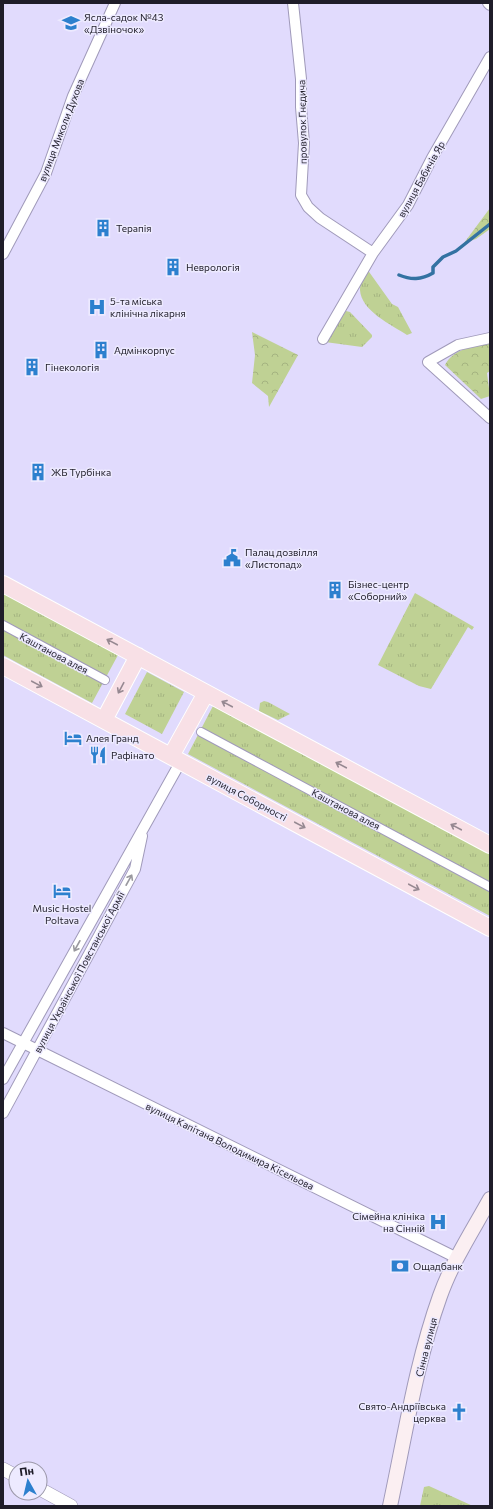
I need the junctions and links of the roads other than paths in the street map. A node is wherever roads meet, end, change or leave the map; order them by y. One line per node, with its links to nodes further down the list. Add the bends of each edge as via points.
1 (115, 3): 5 (street, вулиця Миколи Духова, via 73,96 46,173)
2 (293, 3): 4 (street, провулок Гнєдича, via 304,142 301,195 308,207 320,218)
3 (490, 57): 4 (street, вулиця Бабичів Яр, via 408,205)
4 (373, 253): 7 (street, вулиця Бабичів Яр)
5 (3, 254)
6 (490, 338): 8 (street, via 458,346 428,362)
7 (323, 340)
8 (490, 418)
9 (3, 584): 11 (main road, one-way to 9)
10 (3, 625): 13 (street, Каштанова алея)
11 (138, 656): 14 (main road); 15 (main road, one-way to 15)
12 (3, 666): 15 (main road, вулиця Соборності, one-way to 15)
13 (105, 680)
14 (206, 693): 17 (main road); 19 (main road, one-way to 14)
15 (104, 720): 17 (main road, вулиця Соборності)
16 (201, 732): 20 (street, Каштанова алея)
17 (176, 758): 18 (street, вулиця Української Повстанської Армії); 21 (main road, вулиця Соборності, one-way to 21)
18 (144, 826): 23 (street, вулиця Української Повстанської Армії, one-way to 23); 24 (street, вулиця Української Повстанської Армії, one-way to 18, via 135,868)
19 (490, 845)
20 (490, 887)
21 (490, 928)
22 (3, 1033): 23 (street, вулиця Капітана Володимира Кісельова)
23 (22, 1043): 24 (street, вулиця Капітана Володимира Кісельова); 25 (street, вулиця Української Повстанської Армії)
24 (37, 1050): 26 (street, вулиця Української Повстанської Армії); 28 (street, вулиця Капітана Володимира Кісельова)
25 (3, 1079)
26 (3, 1113)
27 (490, 1199): 28 (main road, Сінна вулиця)
28 (457, 1258): 31 (main road, Сінна вулиця, via 440,1295 428,1333)
29 (48, 1493): 30 (street)
30 (71, 1506)
31 (390, 1506)

